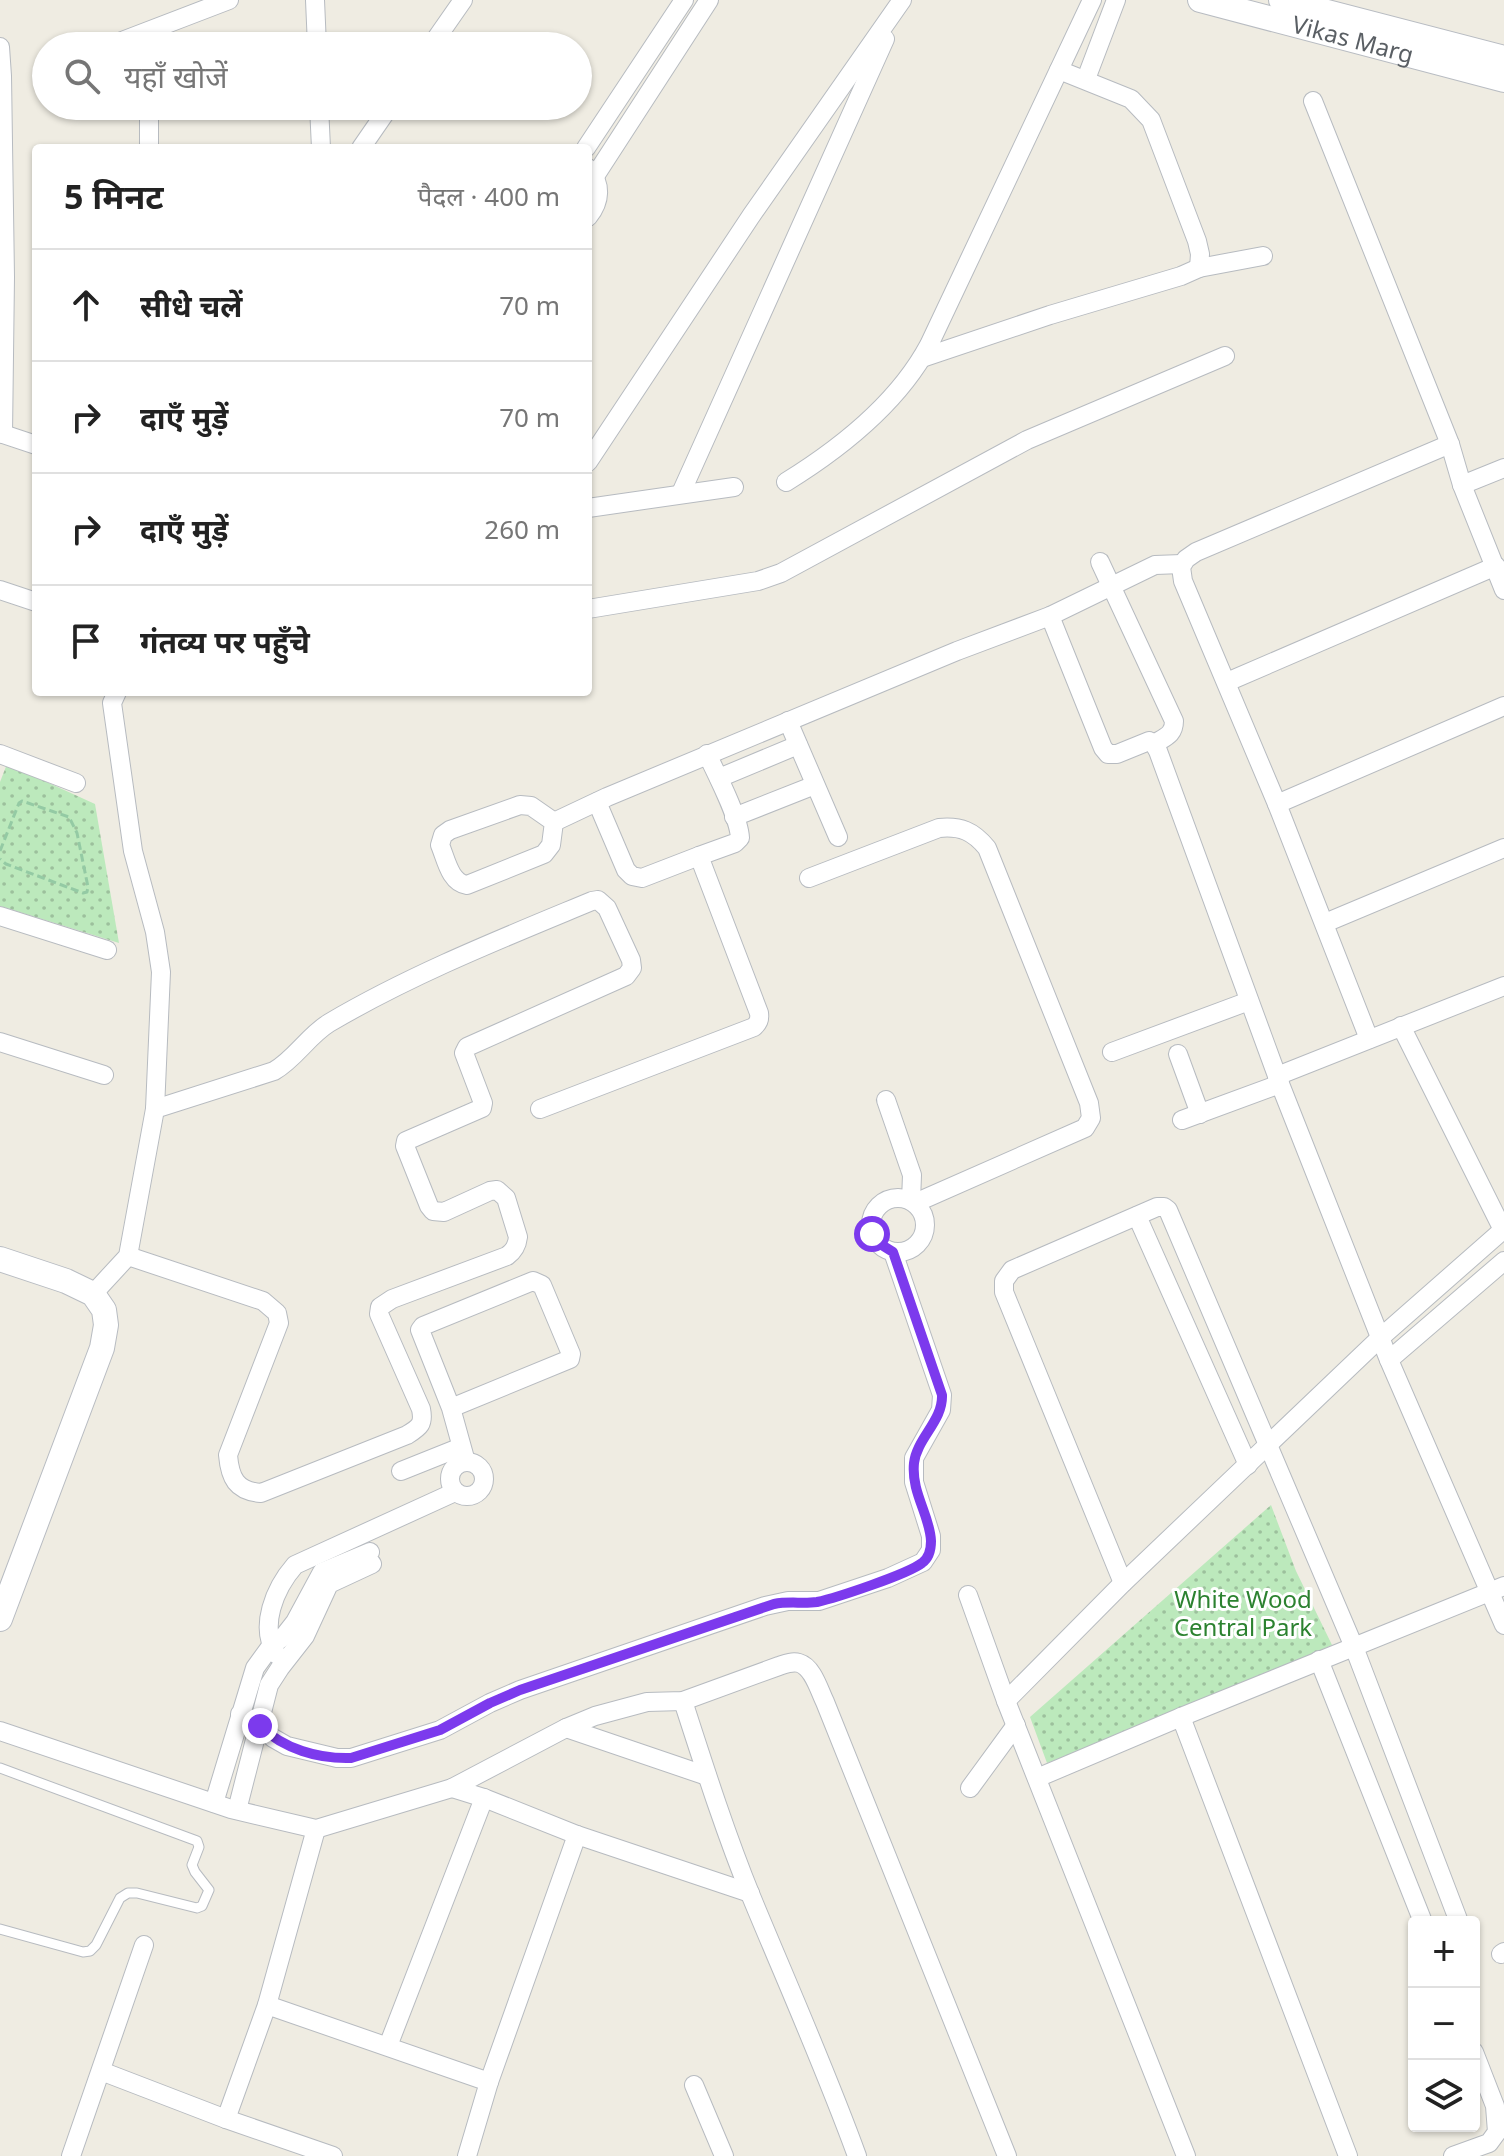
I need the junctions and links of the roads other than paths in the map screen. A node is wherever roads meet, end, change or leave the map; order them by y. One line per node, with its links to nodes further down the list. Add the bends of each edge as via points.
1 (229, 0): 11 (street)
2 (315, 0): 12 (street)
3 (463, 0): 13 (street)
4 (684, 0): 26 (street)
5 (709, 0): 27 (street)
6 (902, 0): 38 (street); 43 (street)
7 (1092, 0): 16 (street)
8 (1116, 0): 17 (street)
9 (1200, 0): 18 (main road, Vikas Marg)
10 (1281, 0): 15 (main road, Vikas Marg)
11 (163, 32)
12 (316, 32)
13 (441, 32)
14 (0, 47): 32 (street)
15 (1504, 58)
16 (1059, 70): 17 (street); 34 (street)
17 (1086, 79): 31 (street, via 1131,99 1151,120 1197,241)
18 (1504, 80)
19 (1313, 101): 37 (street)
20 (149, 120): 23 (street)
21 (320, 120): 24 (street)
22 (380, 120): 25 (street)
23 (149, 144)
24 (321, 144)
25 (364, 144)
26 (589, 144)
27 (592, 171)
28 (592, 174): 29 (street, via 599,186)
29 (592, 212)
30 (1263, 256): 31 (street)
31 (1199, 268): 34 (street)
32 (3, 276): 35 (street)
33 (1225, 356): 52 (street, via 1027,440 781,573)
34 (922, 358): 40 (street, via 874,414)
35 (2, 433): 36 (street)
36 (32, 444)
37 (1450, 444): 41 (street); 46 (street, via 1196,552)
38 (592, 456)
39 (1504, 468): 41 (street)
40 (786, 482)
41 (1462, 485): 47 (street)
42 (734, 487): 43 (street)
43 (681, 493): 44 (street)
44 (592, 507)
45 (1100, 562): 48 (street)
46 (1182, 564): 48 (street, via 1155,565); 54 (street, via 1183,581)
47 (1496, 566): 50 (street); 54 (street)
48 (1111, 586): 53 (street); 58 (street, via 1174,721 1171,734)
49 (0, 590): 51 (street)
50 (1504, 590)
51 (32, 601)
52 (592, 608)
53 (1050, 616): 57 (street); 58 (street, via 1103,748 1117,754 1144,742)
54 (1227, 682): 66 (street)
55 (115, 696): 86 (street, via 133,851 161,972)
56 (1504, 706): 66 (street)
57 (788, 721): 59 (street); 60 (street)
58 (1154, 744): 77 (street)
59 (798, 745): 62 (street); 64 (street)
60 (707, 754): 62 (street); 65 (street)
61 (1, 758): 63 (street)
62 (719, 778): 67 (street)
63 (76, 783)
64 (815, 785): 67 (street); 69 (street)
65 (597, 802): 68 (street); 71 (street, via 632,876 642,878)
66 (1277, 804): 74 (street)
67 (734, 817): 71 (street, via 740,838)
68 (554, 822): 68 (street, via 531,806 520,805 450,830 440,845 455,881 467,885 544,854)
69 (838, 837)
70 (1504, 848): 74 (street)
71 (699, 856): 87 (street, via 759,1013 758,1024)
72 (809, 878): 88 (street, via 939,828 977,835 987,848 1089,1103 1091,1118 1085,1128)
73 (0, 916): 75 (street)
74 (1325, 923): 79 (street)
75 (107, 950)
76 (1504, 986): 78 (street)
77 (1249, 1001): 81 (street); 84 (street)
78 (1401, 1026): 79 (street); 90 (street)
79 (1369, 1039): 84 (street)
80 (0, 1042): 83 (street)
81 (1112, 1052)
82 (1178, 1054): 84 (street, via 1191,1117)
83 (104, 1075)
84 (1278, 1080): 96 (street)
85 (882, 1102): 88 (street)
86 (155, 1109): 92 (street); 92 (street, via 274,1071 324,1026 386,991 592,901 607,908 631,960 626,976 467,1047 464,1053 482,1108 406,1141 433,1211 444,1212 497,1190 506,1198 518,1237 507,1256 380,1307 421,1409 419,1428 261,1493 248,1492 229,1472 228,1455 279,1323 277,1313 263,1301)
87 (540, 1109)
88 (909, 1200): 91 (street, via 923,1213 922,1238 909,1250); 91 (street, via 884,1201 870,1224 877,1242)
89 (1137, 1216): 99 (street, via 1157,1207 1168,1210); 101 (street); 104 (street, via 1012,1270 1004,1281 1004,1292)
90 (1504, 1230): 96 (street)
91 (893, 1252): 118 (street, via 942,1395 941,1410 914,1458 914,1482 931,1536 931,1550 923,1562 819,1601 774,1604 559,1677 490,1703 440,1730 351,1758 287,1746)
92 (128, 1256): 95 (street)
93 (0, 1259): 95 (main road)
94 (1504, 1261): 97 (street)
95 (93, 1294): 107 (main road, via 104,1310 102,1348)
96 (1380, 1338): 97 (street); 99 (street)
97 (1389, 1360): 105 (street)
98 (451, 1408): 98 (street, via 570,1359 542,1285 533,1281 421,1328); 100 (street)
99 (1269, 1445): 101 (street); 110 (street)
100 (464, 1454): 102 (street); 103 (street, via 449,1476); 103 (street, via 481,1469 483,1486 471,1497)
101 (1248, 1465): 104 (street)
102 (401, 1471)
103 (455, 1492): 109 (street, via 295,1565 270,1616)
104 (1123, 1583): 114 (street)
105 (1498, 1589): 108 (street); 110 (street)
106 (968, 1595): 114 (street)
107 (0, 1619)
108 (1504, 1625)
109 (271, 1646): 112 (street); 112 (street, via 295,1622 322,1572 371,1558 329,1584 305,1636); 115 (street, via 255,1668)
110 (1354, 1647): 111 (street); 129 (street)
111 (1319, 1660): 116 (street); 131 (street)
112 (283, 1664): 118 (street, via 269,1685)
113 (683, 1701): 119 (street, via 626,1706); 122 (street); 150 (street, via 794,1662 807,1668)
114 (1006, 1701): 117 (street)
115 (240, 1714): 118 (street); 127 (street)
116 (1181, 1717): 123 (street); 152 (street)
117 (1016, 1725): 123 (street); 125 (street)
118 (260, 1726): 128 (street)
119 (566, 1728): 122 (street); 124 (street)
120 (0, 1731): 127 (street)
121 (0, 1768): 136 (lane, via 197,1841 192,1865 209,1890 197,1908 128,1893 90,1951)
122 (707, 1776): 133 (street)
123 (1037, 1778): 151 (street)
124 (452, 1788): 126 (street); 130 (street)
125 (970, 1788)
126 (484, 1798): 132 (street); 139 (street)
127 (214, 1803): 128 (street)
128 (237, 1810): 130 (street)
129 (1419, 1816): 131 (street); 135 (street)
130 (316, 1829): 138 (street)
131 (1387, 1830): 134 (street)
132 (577, 1835): 133 (street); 142 (street)
133 (750, 1893): 149 (street)
134 (1421, 1916)
135 (1457, 1916)
136 (0, 1929)
137 (144, 1945): 141 (street)
138 (267, 2005): 139 (street); 144 (street)
139 (388, 2046): 142 (street)
140 (1477, 2060): 153 (street, via 1495,2106 1497,2132 1489,2143)
141 (101, 2071): 144 (street); 145 (street)
142 (489, 2082): 147 (street)
143 (694, 2085): 148 (street)
144 (226, 2119): 146 (street)
145 (71, 2156)
146 (333, 2156)
147 (467, 2156)
148 (724, 2156)
149 (857, 2156)
150 (1007, 2156)
151 (1186, 2156)
152 (1348, 2156)
153 (1453, 2156)

